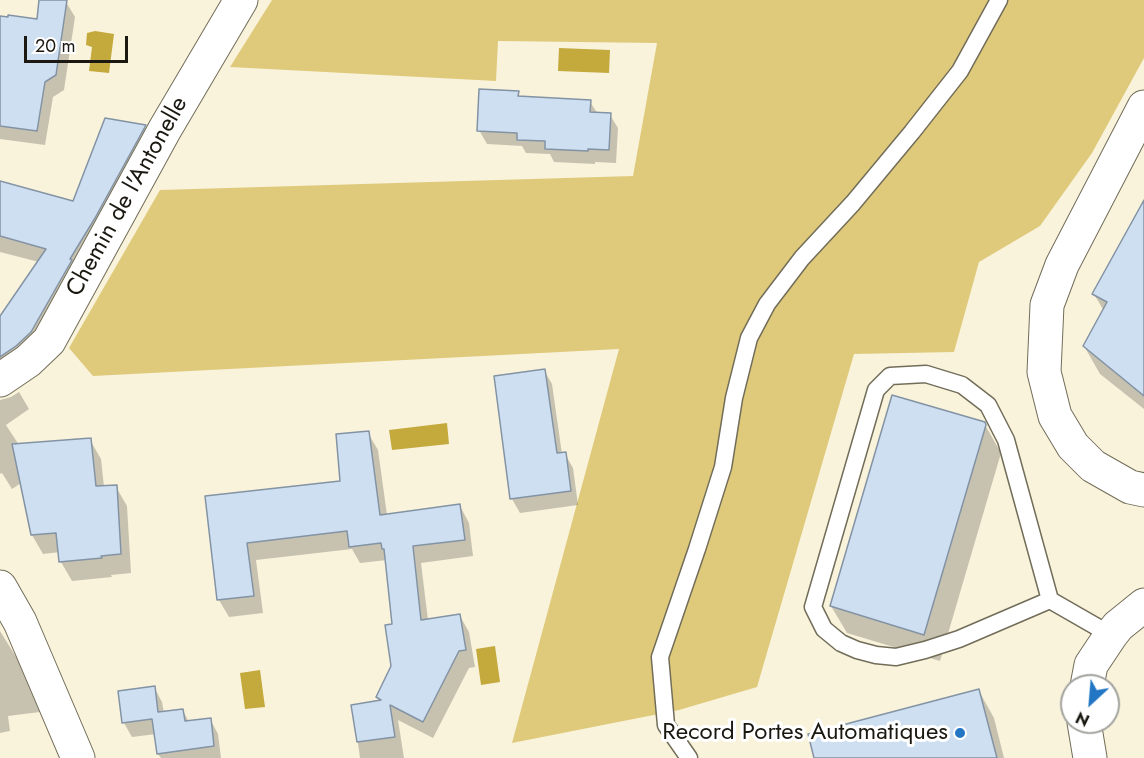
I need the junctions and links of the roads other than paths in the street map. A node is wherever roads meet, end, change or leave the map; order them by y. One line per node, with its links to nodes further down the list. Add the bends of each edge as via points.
1 (241, 0): 4 (street, Chemin de l'Antonelle, via 49,341)
2 (999, 0): 13 (lane, via 960,70 853,203 802,258 767,304 749,338 723,468 660,657 666,725)
3 (1144, 107): 5 (street, via 1050,295 1044,372 1055,416 1073,446 1093,466 1130,487)
4 (0, 381)
5 (1144, 490)
6 (0, 587): 12 (street, via 20,622)
7 (1050, 600): 7 (lane, via 1006,440 988,405 962,385 926,374 890,376 876,390 813,607 824,629 857,650 896,657 959,639); 9 (lane)
8 (1144, 604): 9 (street)
9 (1111, 635): 10 (street, via 1091,665)
10 (1090, 674)
11 (1086, 734): 14 (street)
12 (78, 758)
13 (689, 758)
14 (1090, 758)

